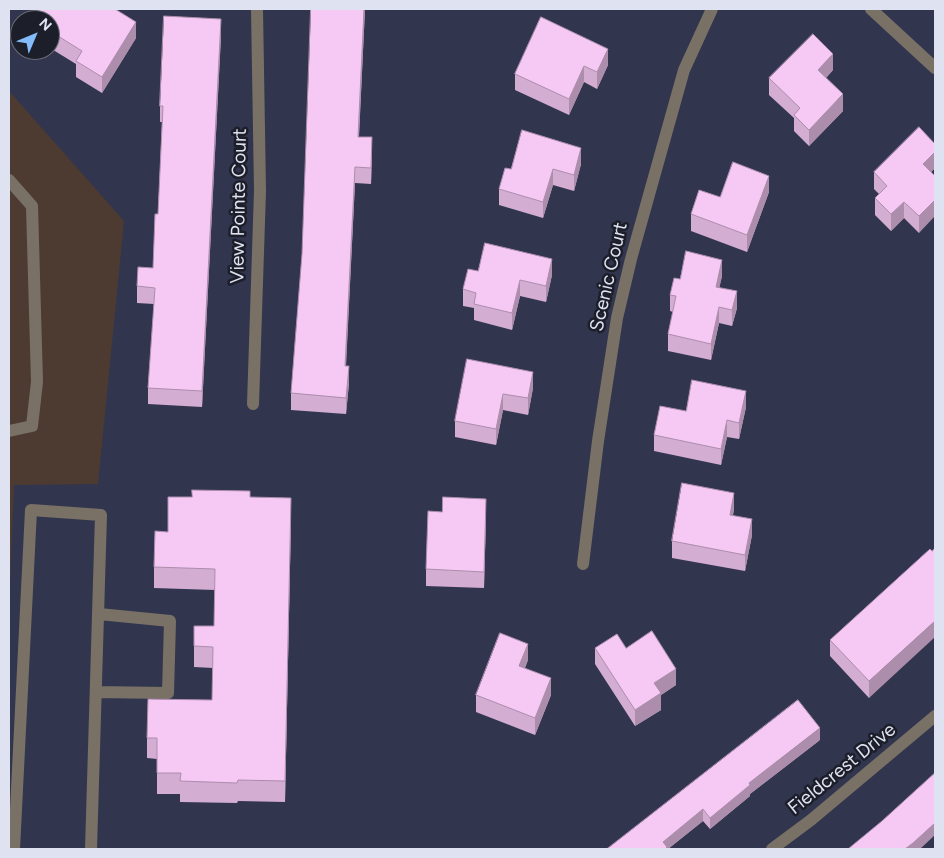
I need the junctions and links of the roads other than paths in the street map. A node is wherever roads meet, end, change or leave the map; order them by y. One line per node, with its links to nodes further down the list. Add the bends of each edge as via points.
1 (257, 9): 6 (street, View Pointe Court, via 260,191)
2 (712, 9): 8 (street, Scenic Court, via 684,70 631,259 599,432)
3 (871, 9): 4 (street)
4 (935, 68)
5 (9, 180): 7 (street, via 32,206 37,382 32,426)
6 (253, 404)
7 (9, 431)
8 (583, 564)
9 (98, 614): 10 (street); 10 (street, via 170,621 168,693); 12 (street, via 101,515 31,510)
10 (96, 692): 13 (street)
11 (935, 716): 14 (street, Fieldcrest Drive)
12 (14, 849)
13 (91, 849)
14 (772, 849)

